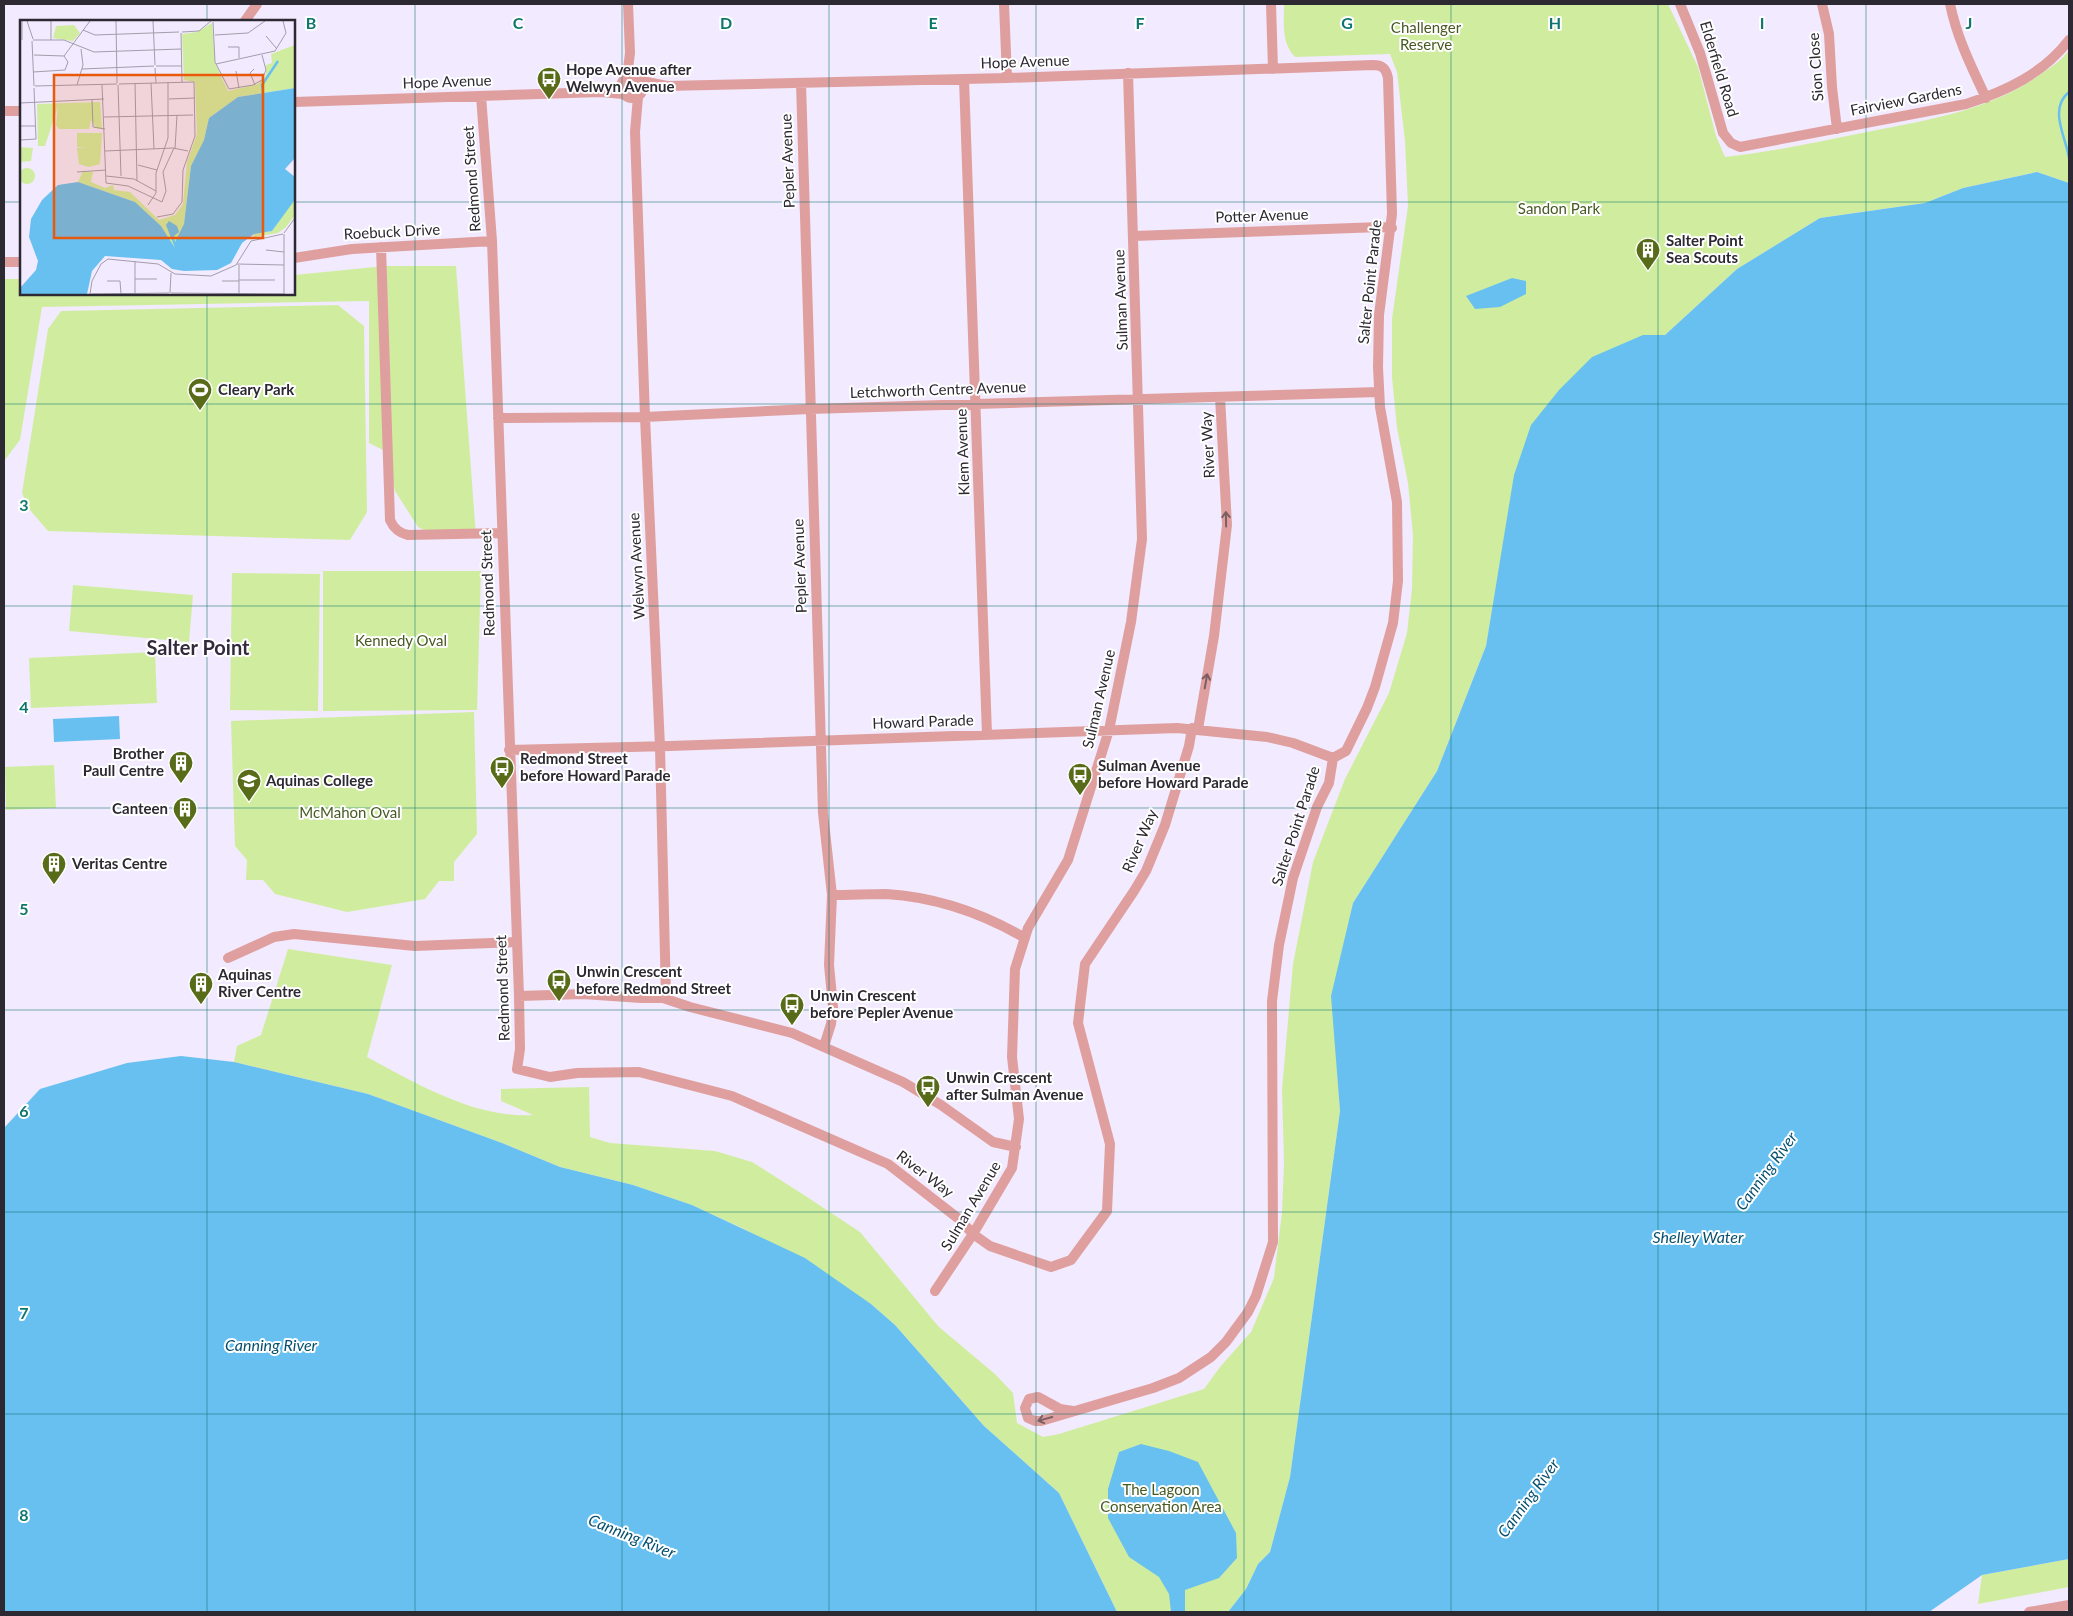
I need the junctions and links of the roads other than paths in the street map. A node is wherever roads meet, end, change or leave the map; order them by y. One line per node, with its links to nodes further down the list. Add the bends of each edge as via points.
1 (257, 4): 8 (street)
2 (628, 4): 10 (street, Welwyn Avenue)
3 (1004, 4): 14 (street)
4 (1271, 4): 12 (street)
5 (1680, 4): 26 (street, Elderfield Road, via 1700,53 1723,133)
6 (1822, 4): 25 (street, Sion Close, via 1829,34)
7 (1950, 4): 21 (street, via 1963,50)
8 (246, 20)
9 (2069, 40): 21 (street, Fairview Gardens, via 2047,64 2030,76)
10 (630, 53): 15 (street, Welwyn Avenue); 19 (street, Welwyn Avenue)
11 (1383, 67): 12 (street, Hope Avenue); 27 (street, Salter Point Parade, via 1388,78)
12 (1273, 69): 13 (street, Hope Avenue)
13 (1128, 73): 14 (street, Hope Avenue); 28 (street, Sulman Avenue)
14 (1007, 78): 16 (street, Hope Avenue)
15 (640, 79): 18 (street, Hope Avenue); 19 (street, Welwyn Avenue, via 643,87); 19 (street, via 633,76)
16 (964, 79): 17 (street, Hope Avenue); 37 (street, Klem Avenue)
17 (801, 83): 18 (street, Hope Avenue); 38 (street, Pepler Avenue)
18 (667, 86): 19 (street, Hope Avenue)
19 (630, 90): 20 (street, Hope Avenue); 39 (street, Welwyn Avenue, via 635,132)
20 (481, 96): 22 (street, Hope Avenue); 29 (street, Redmond Street)
21 (1986, 98): 25 (street, Fairview Gardens)
22 (295, 102)
23 (4, 111): 24 (street)
24 (20, 111)
25 (1837, 128): 26 (street, Fairview Gardens, via 1743,146)
26 (1731, 143)
27 (1392, 228): 28 (street, Potter Avenue); 34 (street, Salter Point Parade, via 1379,315)
28 (1134, 236): 36 (street, Sulman Avenue)
29 (492, 241): 30 (street, Roebuck Drive); 40 (street, Redmond Street)
30 (381, 247): 31 (street, Roebuck Drive); 41 (street, via 390,520 400,533 408,535)
31 (295, 258)
32 (4, 262): 33 (street)
33 (20, 262)
34 (1379, 392): 35 (street, Letchworth Centre Avenue); 48 (street, Salter Point Parade, via 1397,502 1397,601 1385,657 1368,708 1346,751)
35 (1220, 397): 36 (street, Letchworth Centre Avenue); 42 (street, River Way, one-way to 35, via 1214,636 1227,525)
36 (1139, 399): 37 (street, Letchworth Centre Avenue); 43 (street, Sulman Avenue, via 1142,540 1131,622)
37 (976, 404): 38 (street, Letchworth Centre Avenue); 44 (street, Klem Avenue)
38 (810, 408): 39 (street, Letchworth Centre Avenue); 45 (street, Pepler Avenue)
39 (645, 417): 40 (street, Letchworth Centre Avenue); 46 (street, Welwyn Avenue)
40 (498, 418): 41 (street, Redmond Street)
41 (502, 533): 47 (street, Redmond Street)
42 (1195, 728): 43 (street, Howard Parade); 48 (street, Howard Parade, via 1274,738); 58 (street, River Way, via 1165,826 1146,872 1084,968 1078,1023 1110,1144 1107,1211 1074,1258 1054,1267 990,1246)
43 (1109, 730): 44 (street, Howard Parade); 50 (street, Sulman Avenue, via 1068,860)
44 (987, 735): 45 (street, Howard Parade)
45 (822, 740): 46 (street, Howard Parade); 49 (street, Pepler Avenue, via 824,813)
46 (660, 747): 47 (street, Howard Parade); 54 (street, Welwyn Avenue)
47 (509, 750): 51 (street, Redmond Street)
48 (1333, 758): 60 (street, Salter Point Parade, via 1328,783 1293,878 1279,945 1272,1001 1272,1242 1256,1296 1226,1342 1211,1357 1179,1378)
49 (832, 895): 50 (street, via 886,894 953,905); 55 (street, Pepler Avenue, via 829,964 833,1016)
50 (1025, 938): 57 (street, Sulman Avenue, via 1015,969 1012,1020 1012,1057 1019,1110)
51 (517, 942): 52 (street, via 415,946 294,934 274,937); 53 (street, Redmond Street)
52 (228, 958)
53 (519, 996): 54 (street, via 583,994); 56 (street, Redmond Street)
54 (666, 998): 55 (street, via 792,1033)
55 (824, 1046): 57 (street, via 912,1087 993,1142)
56 (517, 1069): 58 (street, River Way, via 550,1077 639,1072 732,1096 888,1164 959,1219)
57 (1016, 1147): 58 (street, Sulman Avenue, via 1009,1176)
58 (973, 1234): 59 (street, Sulman Avenue)
59 (935, 1291)
60 (1073, 1411)
61 (2069, 1605): 62 (street)
62 (2029, 1612)

